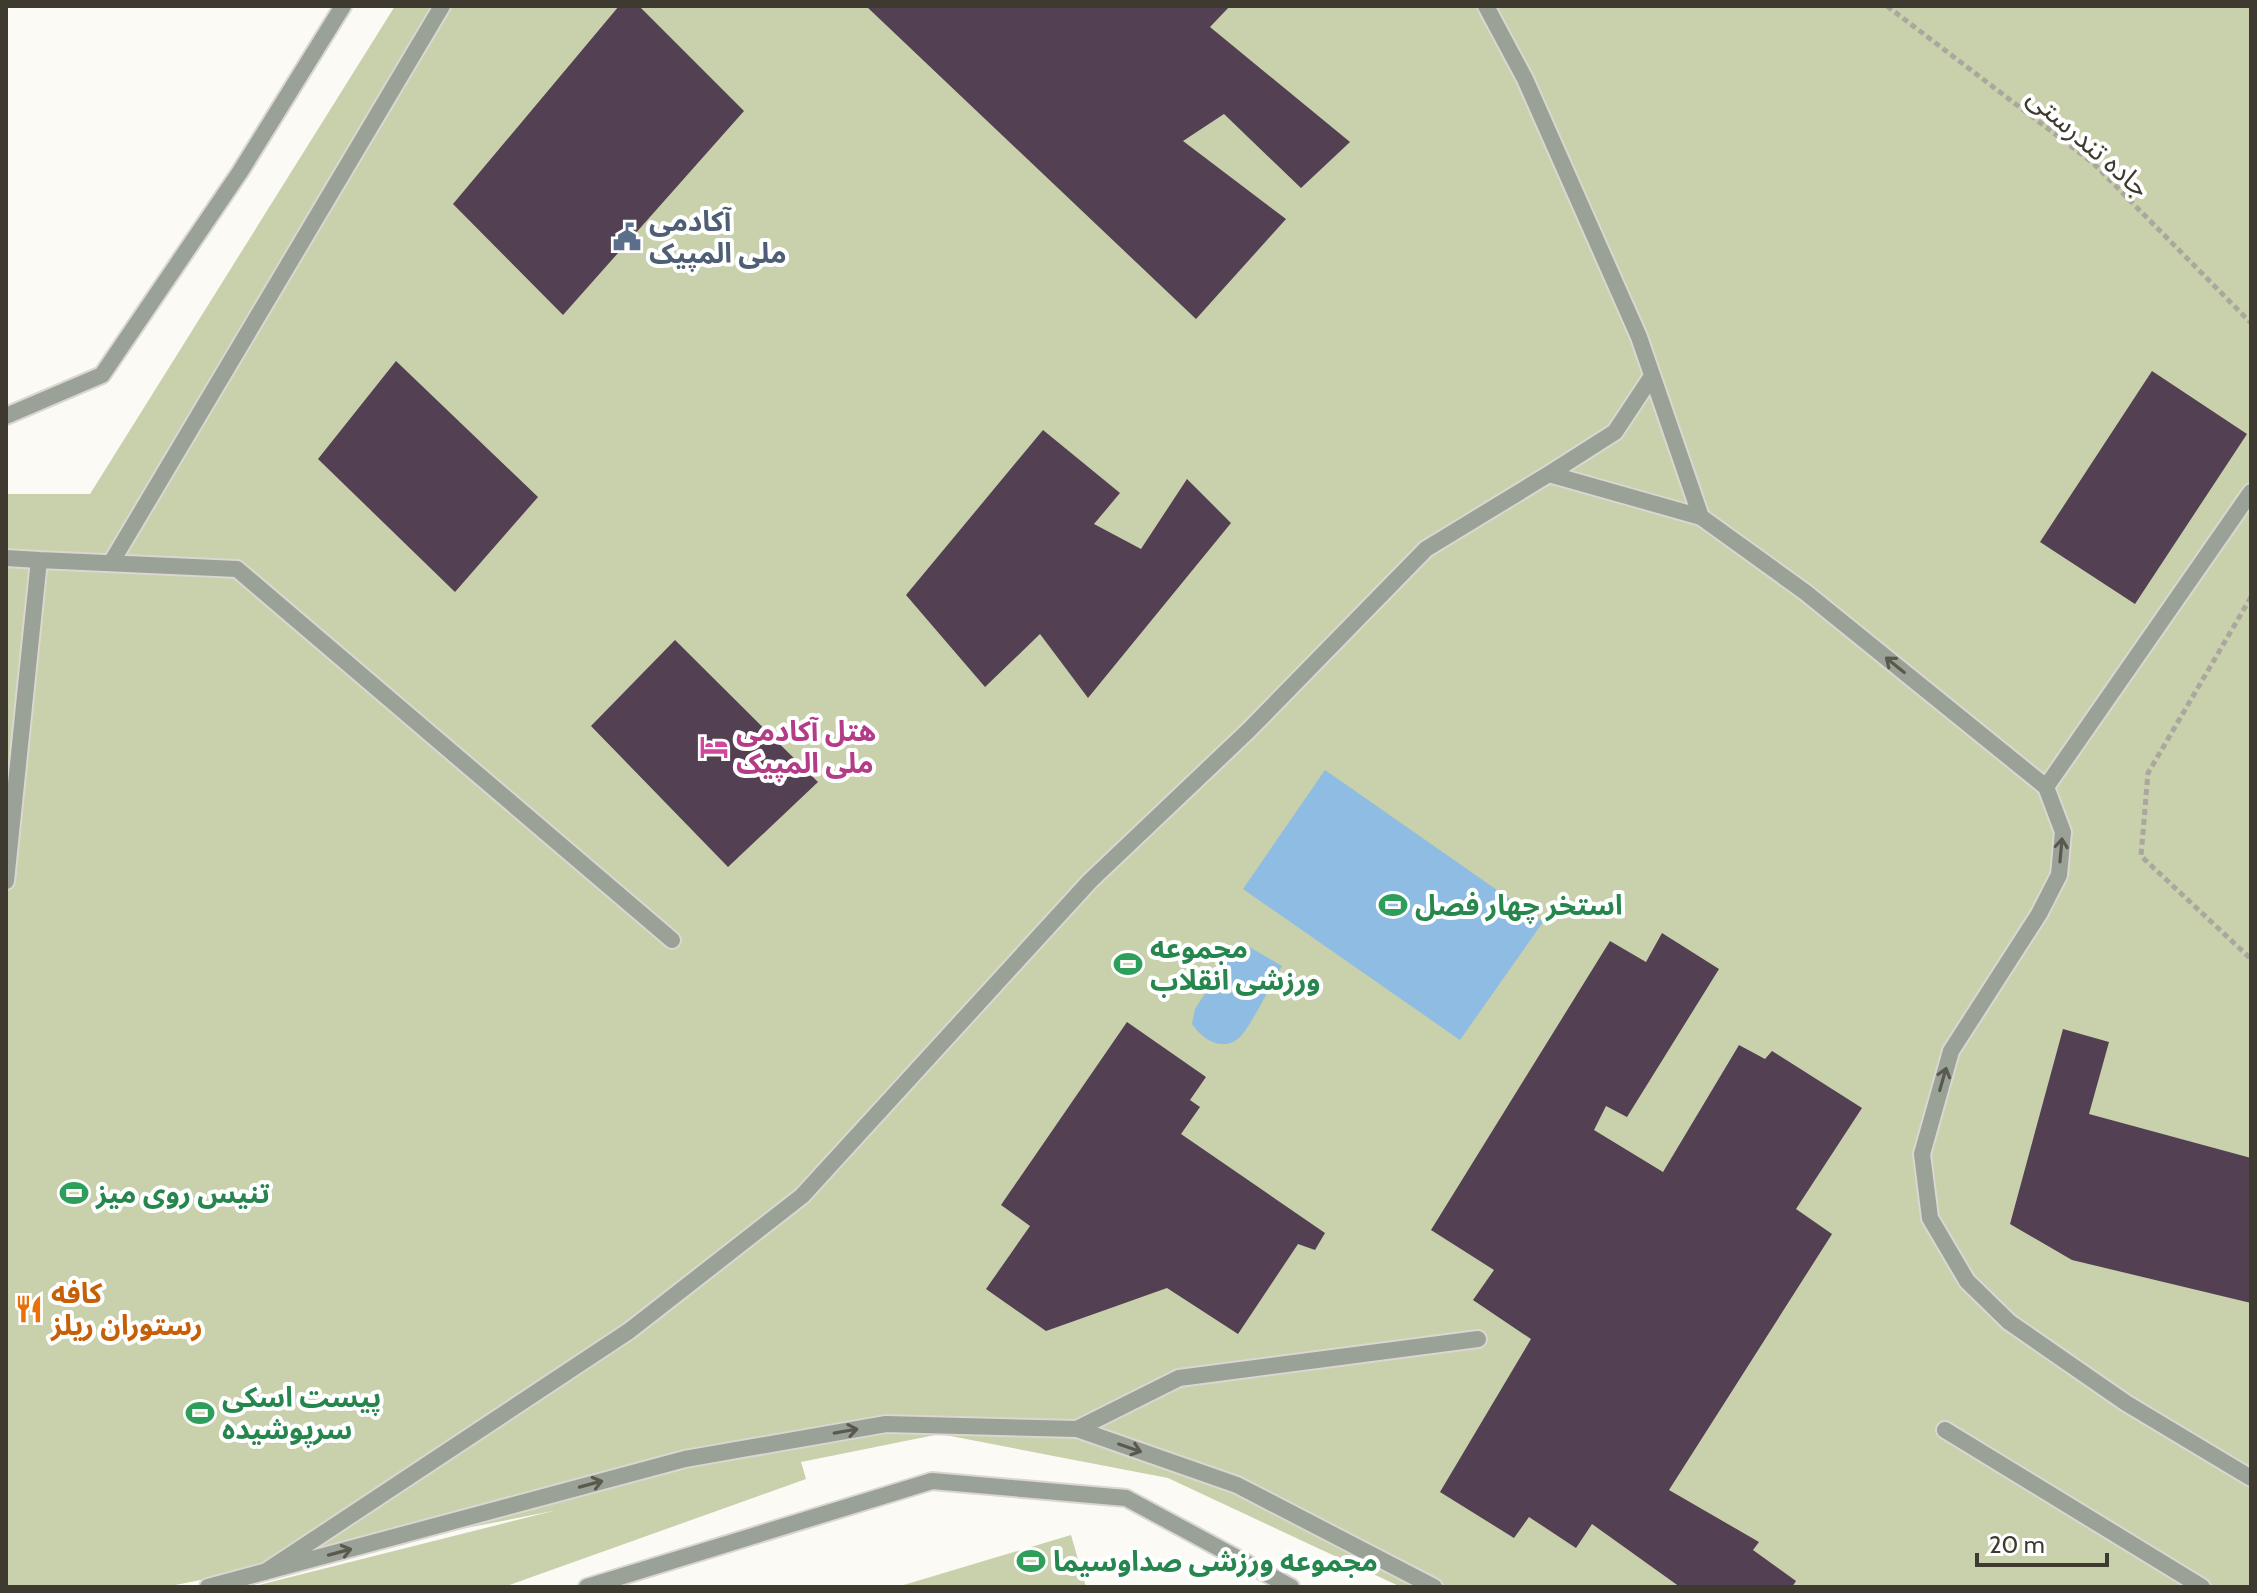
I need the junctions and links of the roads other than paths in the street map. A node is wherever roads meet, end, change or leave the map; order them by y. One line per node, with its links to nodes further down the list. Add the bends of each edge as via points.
1 (343, 6): 5 (lane, via 240,172 102,375)
2 (442, 6): 11 (lane)
3 (1486, 6): 4 (lane, via 1525,79)
4 (1652, 376): 6 (lane, via 1615,432); 8 (lane)
5 (6, 416)
6 (1549, 474): 8 (lane); 19 (lane, via 1426,549 1249,730 1090,881 802,1196 629,1331)
7 (2251, 492): 12 (lane)
8 (1701, 517): 12 (lane, one-way to 8, via 1805,592)
9 (6, 558): 10 (lane)
10 (39, 560): 11 (lane); 13 (lane)
11 (111, 563): 14 (lane, via 237,569)
12 (2046, 787): 18 (lane, one-way to 12, via 2126,1403 2009,1322 1967,1281 1930,1218 1922,1154 1951,1051 2059,875 2063,832)
13 (6, 881)
14 (672, 940)
15 (1478, 1339): 16 (lane, via 1179,1378)
16 (1077, 1429): 19 (lane, one-way to 16, via 685,1459 886,1424); 23 (lane, one-way to 23, via 1237,1485)
17 (1945, 1430): 24 (lane)
18 (2251, 1478)
19 (265, 1572): 20 (lane)
20 (208, 1587)
21 (587, 1587): 22 (lane, via 932,1481 1126,1498)
22 (1291, 1587)
23 (1434, 1587)
24 (2202, 1587)

